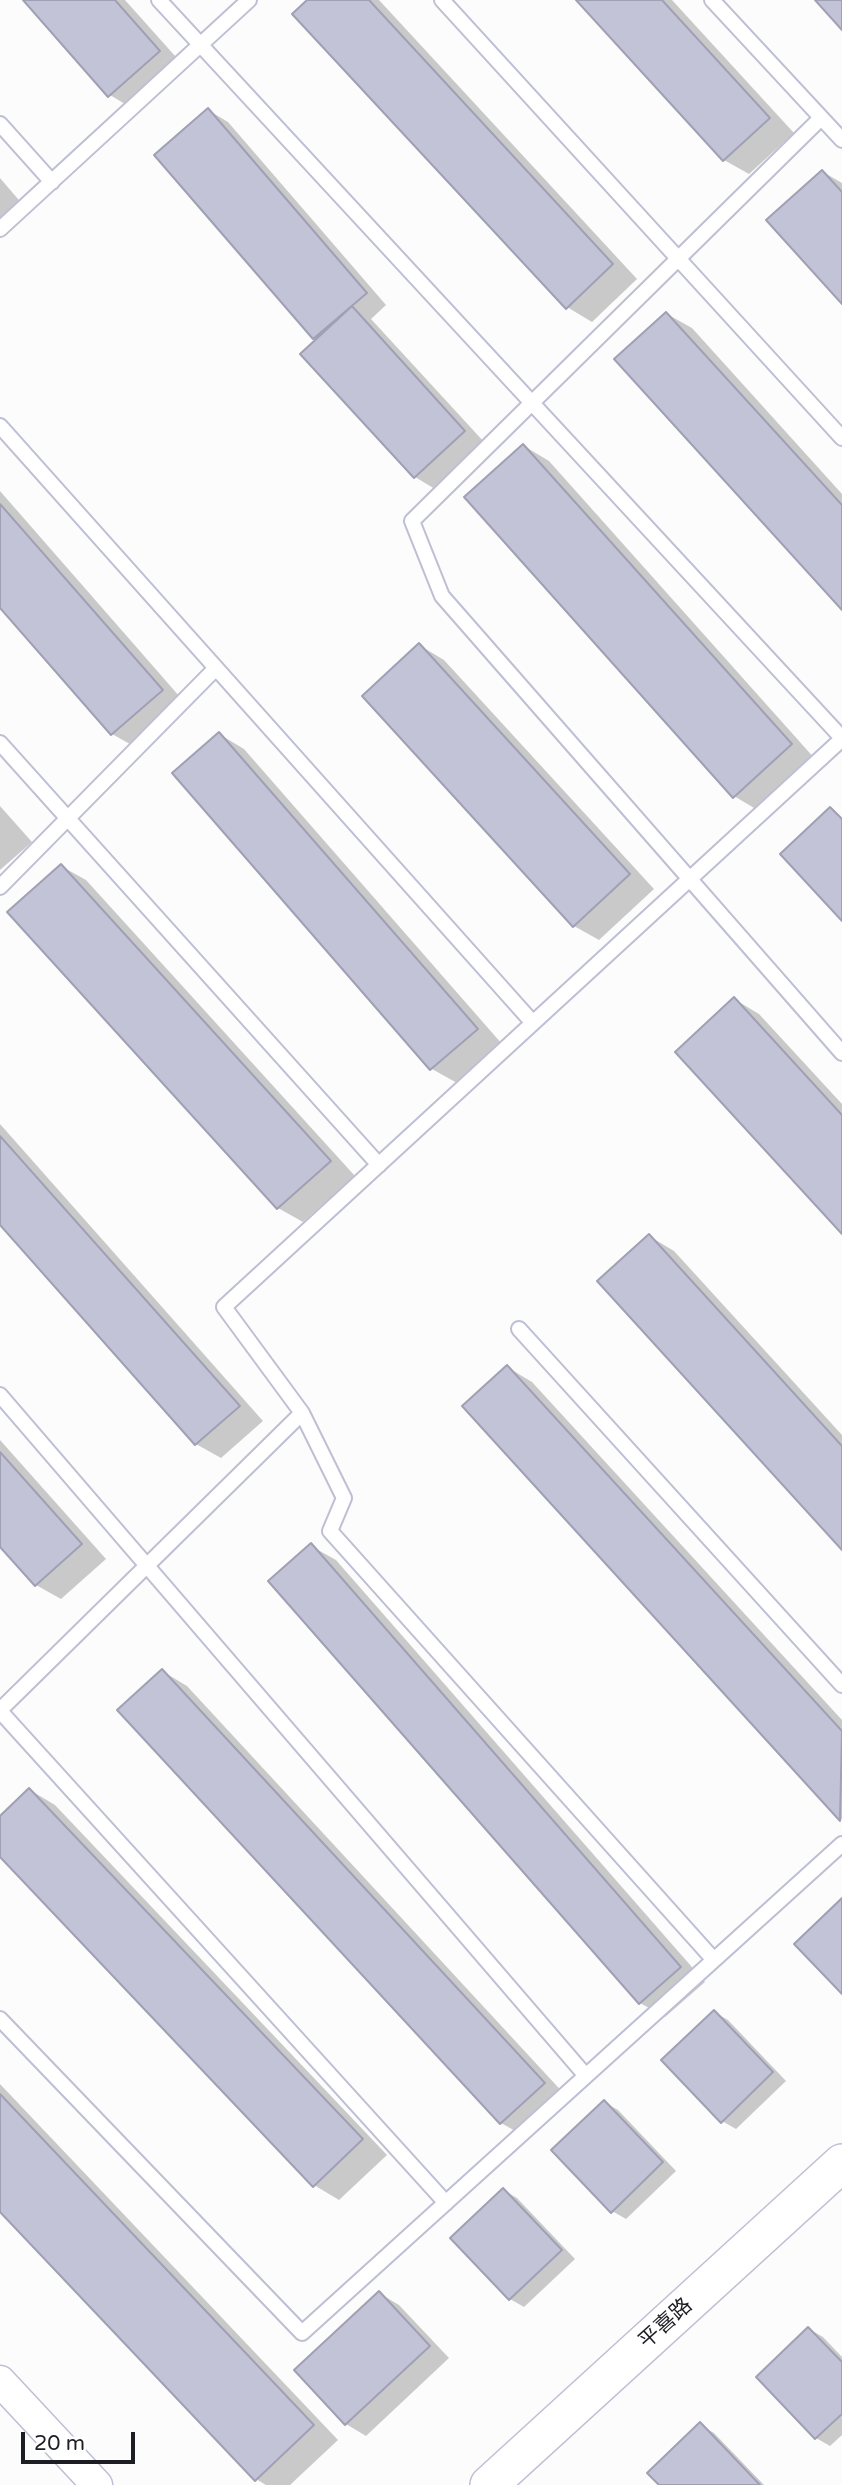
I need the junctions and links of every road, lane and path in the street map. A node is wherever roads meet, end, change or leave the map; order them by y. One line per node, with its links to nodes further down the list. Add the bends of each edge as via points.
1 (159, 0): 5 (lane)
2 (249, 0): 5 (lane)
3 (442, 0): 11 (lane)
4 (712, 0): 6 (lane)
5 (200, 46): 9 (lane); 12 (lane)
6 (821, 118): 8 (lane); 11 (lane)
7 (0, 124): 9 (lane)
8 (842, 140)
9 (52, 182): 10 (lane)
10 (0, 229)
11 (677, 258): 12 (lane); 14 (lane)
12 (532, 401): 16 (lane); 19 (lane, via 412,521 442,596)
13 (0, 426): 15 (lane)
14 (842, 438)
15 (216, 668): 18 (lane); 21 (lane)
16 (842, 738): 19 (lane)
17 (0, 743): 18 (lane)
18 (68, 819): 20 (lane); 23 (lane)
19 (689, 879): 21 (lane); 22 (lane)
20 (0, 887)
21 (533, 1023): 23 (lane)
22 (842, 1053)
23 (379, 1165): 26 (lane, via 224,1307)
24 (519, 1329): 28 (lane)
25 (0, 1395): 27 (lane)
26 (302, 1412): 27 (lane); 31 (lane, via 344,1498 330,1531)
27 (147, 1565): 29 (lane); 33 (lane)
28 (842, 1685)
29 (0, 1711): 35 (lane)
30 (842, 1844): 31 (lane)
31 (714, 1960): 33 (lane)
32 (0, 2019): 35 (lane, via 302,2333)
33 (586, 2076): 35 (lane)
34 (842, 2163): 38 (street, 平喜路)
35 (446, 2203)
36 (0, 2381): 37 (street)
37 (97, 2485)
38 (489, 2485)

